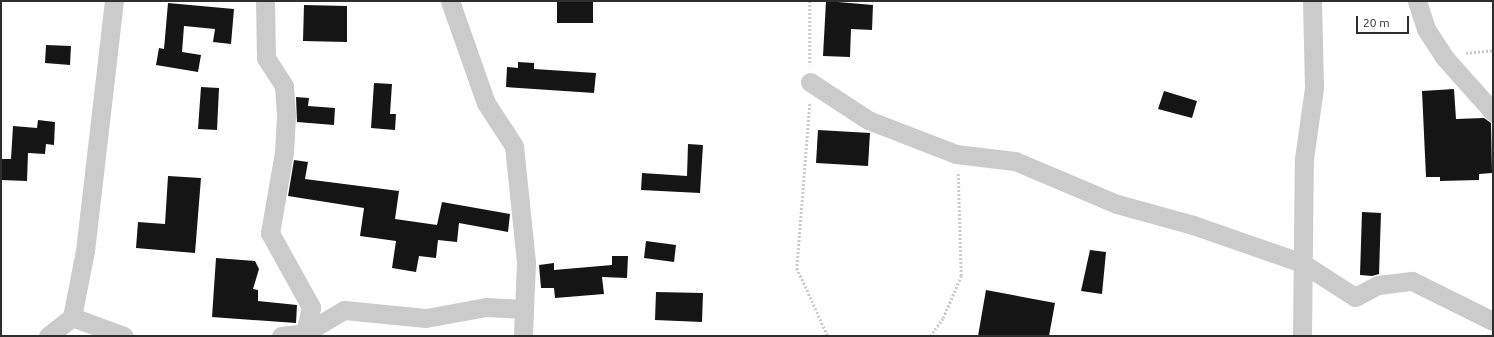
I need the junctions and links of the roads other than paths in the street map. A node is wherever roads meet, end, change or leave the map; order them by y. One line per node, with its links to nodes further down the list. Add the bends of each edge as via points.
1 (114, 1): 10 (street, via 85,251)
2 (265, 1): 12 (street, via 266,58 284,86 286,115 284,152 270,233 311,307)
3 (450, 1): 9 (street, via 486,103 514,146 526,263)
4 (1312, 1): 8 (street, via 1314,88 1304,159)
5 (1417, 1): 7 (street, via 1426,29 1444,57)
6 (810, 82): 8 (street, via 868,120 956,154 1015,161 1117,204 1193,225)
7 (1493, 112)
8 (1302, 263): 11 (street, via 1355,297 1378,285 1412,281); 17 (street)
9 (522, 309): 12 (street, via 486,307 426,318 344,310); 16 (street)
10 (72, 317): 13 (street); 14 (street)
11 (1493, 321)
12 (305, 332): 15 (street)
13 (48, 336)
14 (124, 336)
15 (281, 336)
16 (523, 336)
17 (1302, 336)

